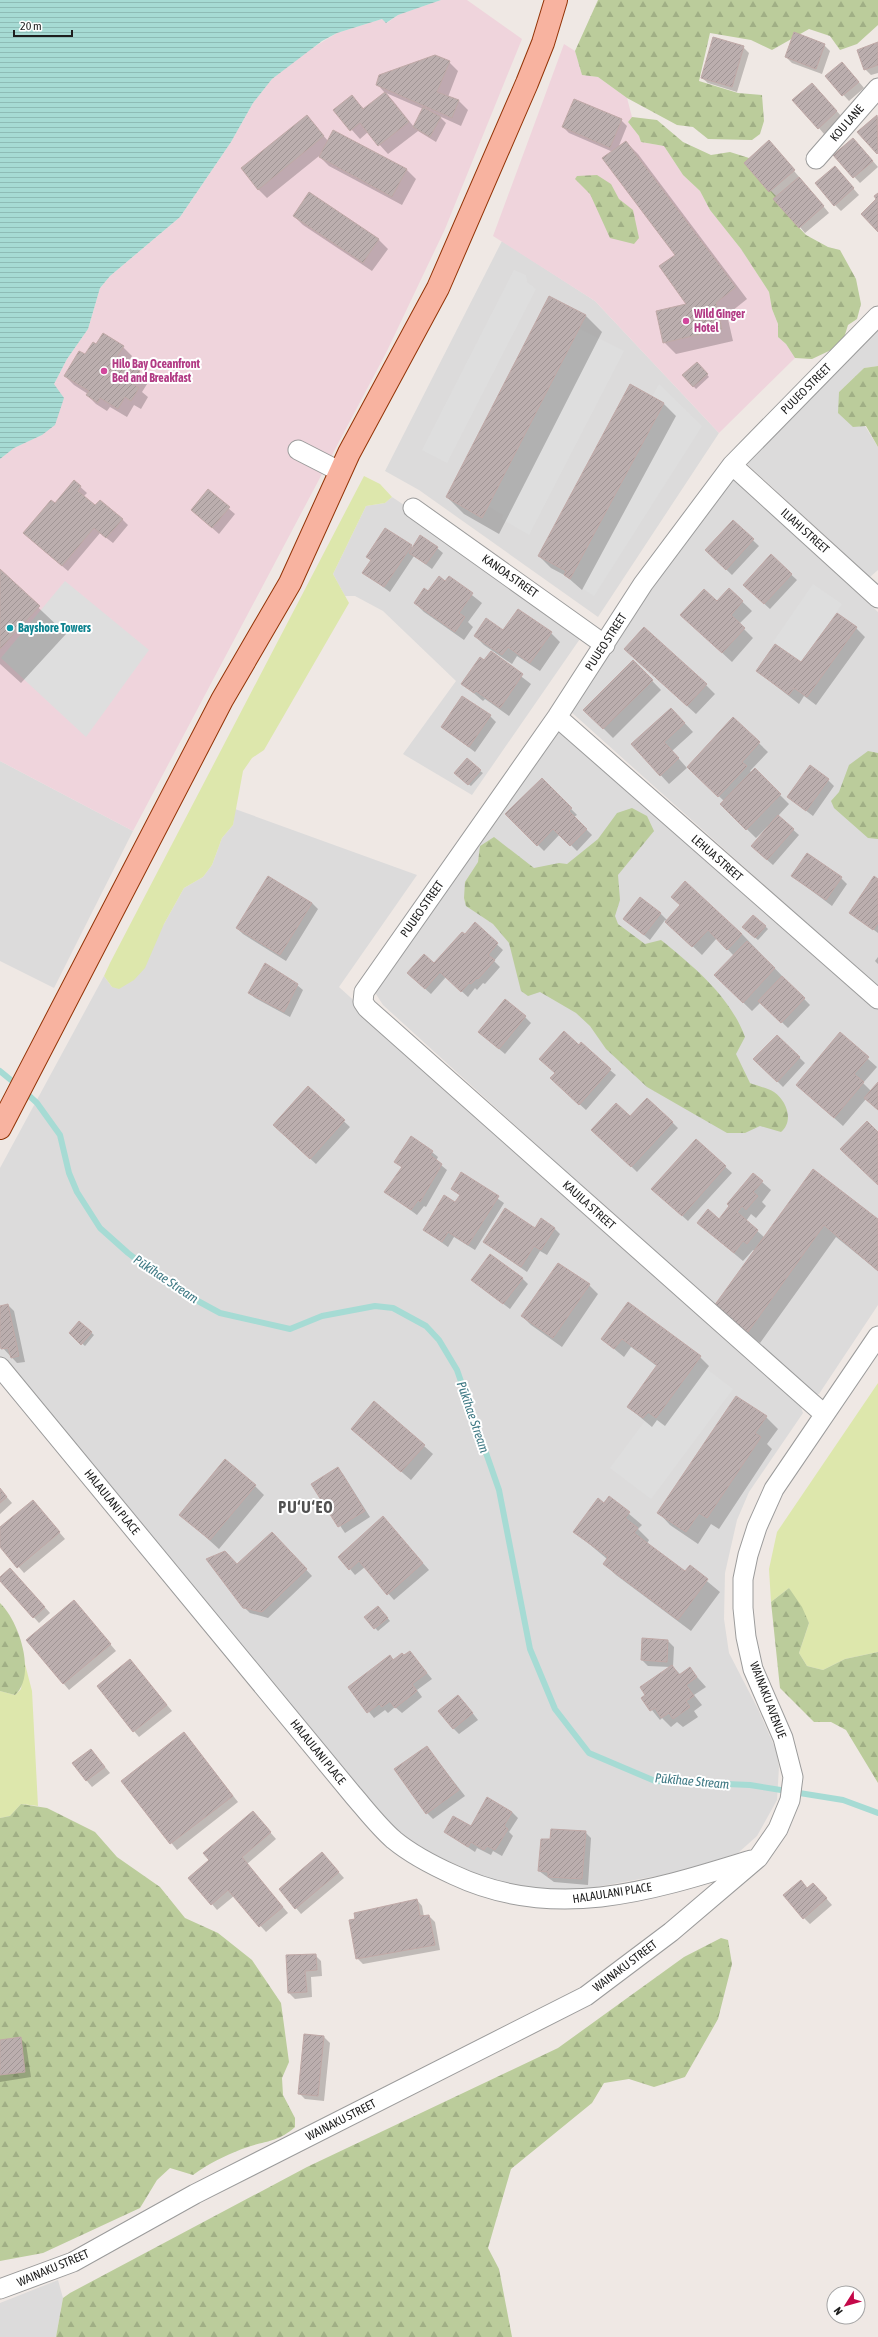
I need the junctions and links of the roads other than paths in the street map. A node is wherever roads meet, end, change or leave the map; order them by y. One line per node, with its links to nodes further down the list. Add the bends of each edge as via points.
1 (556, 0): 7 (main road, via 527,83 438,288)
2 (878, 88): 3 (street, KOU LANE)
3 (816, 159)
4 (878, 316): 6 (street, PUUEO STREET)
5 (298, 450): 7 (street)
6 (732, 465): 9 (street, ILIAHI STREET); 10 (street, PUUEO STREET, via 643,584)
7 (341, 472): 14 (main road, via 290,583 222,700)
8 (413, 508): 10 (street, KANOA STREET)
9 (878, 598)
10 (605, 645): 11 (street, PUUEO STREET)
11 (557, 717): 12 (street, PUUEO STREET); 13 (street, LEHUA STREET)
12 (364, 992): 17 (street, KAUILA STREET, via 363,1002 367,1008)
13 (878, 999)
14 (0, 1128)
15 (878, 1336): 17 (street, WAINAKU AVENUE)
16 (0, 1367): 18 (street, HALAULANI PLACE, via 370,1815 395,1840 419,1856 447,1872 487,1888 524,1897 562,1900 629,1893)
17 (824, 1414): 18 (street, WAINAKU AVENUE, via 774,1489 757,1527 743,1579 742,1608 753,1669 783,1738 794,1777 790,1800 778,1829)
18 (758, 1858): 19 (street, WAINAKU AVENUE)
19 (671, 1932): 20 (street, WAINAKU STREET, via 586,1996 195,2194 73,2262)
20 (0, 2289)

